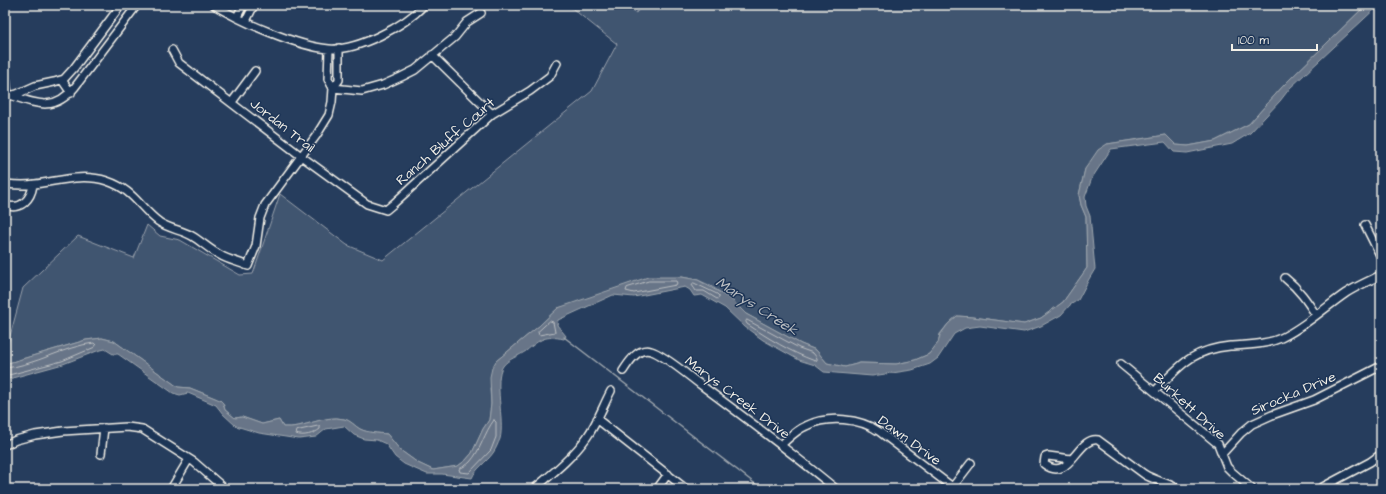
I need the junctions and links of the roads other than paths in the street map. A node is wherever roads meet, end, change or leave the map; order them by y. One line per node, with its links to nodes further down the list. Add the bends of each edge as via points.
1 (121, 5): 19 (street)
2 (137, 5): 21 (street)
3 (214, 5): 10 (street)
4 (243, 5): 10 (street)
5 (254, 5): 11 (street)
6 (308, 5): 7 (street)
7 (318, 5)
8 (424, 5): 12 (street, via 388,32 347,48)
9 (481, 13): 15 (street)
10 (237, 17): 11 (street)
11 (246, 21): 13 (street, via 288,39)
12 (339, 48): 13 (street); 20 (street, via 339,80)
13 (329, 49): 20 (street, via 328,79)
14 (172, 50): 23 (street, Jordan Trail, via 179,63)
15 (432, 55): 20 (street, via 415,70 383,85 362,91); 24 (street)
16 (557, 63): 24 (street, Ranch Bluff Court, via 550,76 541,84)
17 (5, 69): 22 (street)
18 (255, 71): 23 (street)
19 (62, 80): 21 (street); 22 (street, via 35,86)
20 (333, 88): 25 (street, via 329,115)
21 (71, 93): 22 (street, via 60,101 47,105)
22 (9, 96)
23 (232, 102): 25 (street, Jordan Trail)
24 (492, 114): 29 (street, Ranch Bluff Court)
25 (301, 156): 27 (street, via 265,205 260,218 256,246 248,266 224,258 192,236 163,224 134,196 122,187 107,181 75,177); 29 (street, Jordan Trail, via 367,204)
26 (5, 184): 27 (street)
27 (33, 185): 28 (street, via 26,202 16,207)
28 (5, 205)
29 (386, 210)
30 (1365, 226): 31 (street)
31 (1381, 257)
32 (1381, 275): 34 (street, via 1347,293)
33 (1285, 278): 34 (street, via 1296,286)
34 (1316, 315): 39 (street, via 1274,341 1200,352 1185,361)
35 (1121, 364): 39 (street, Burkett Drive)
36 (1381, 366): 45 (street, Sirocka Drive, via 1314,400 1252,424)
37 (623, 371): 43 (street, Marys Creek Drive, via 636,355 644,350 651,350)
38 (611, 391): 40 (street)
39 (1154, 391): 45 (street, Burkett Drive, via 1218,444)
40 (597, 419): 50 (street); 54 (street, via 578,448)
41 (104, 428): 42 (street, via 35,435); 44 (street); 47 (street, via 142,429)
42 (5, 445)
43 (781, 445): 51 (street, Dawn Drive, via 805,426 826,420 856,421 874,428); 57 (street, Marys Creek Drive)
44 (101, 454)
45 (1222, 454): 59 (street, Burkett Drive, via 1227,467)
46 (1381, 454): 60 (street)
47 (189, 459): 52 (street); 53 (street)
48 (1071, 459): 58 (street, via 1088,441 1098,440 1152,479)
49 (971, 463): 51 (street)
50 (668, 474): 55 (street); 56 (street)
51 (953, 488)
52 (171, 489)
53 (226, 489)
54 (534, 489)
55 (657, 489)
56 (686, 489)
57 (836, 489)
58 (1178, 489)
59 (1252, 489)
60 (1319, 489)

